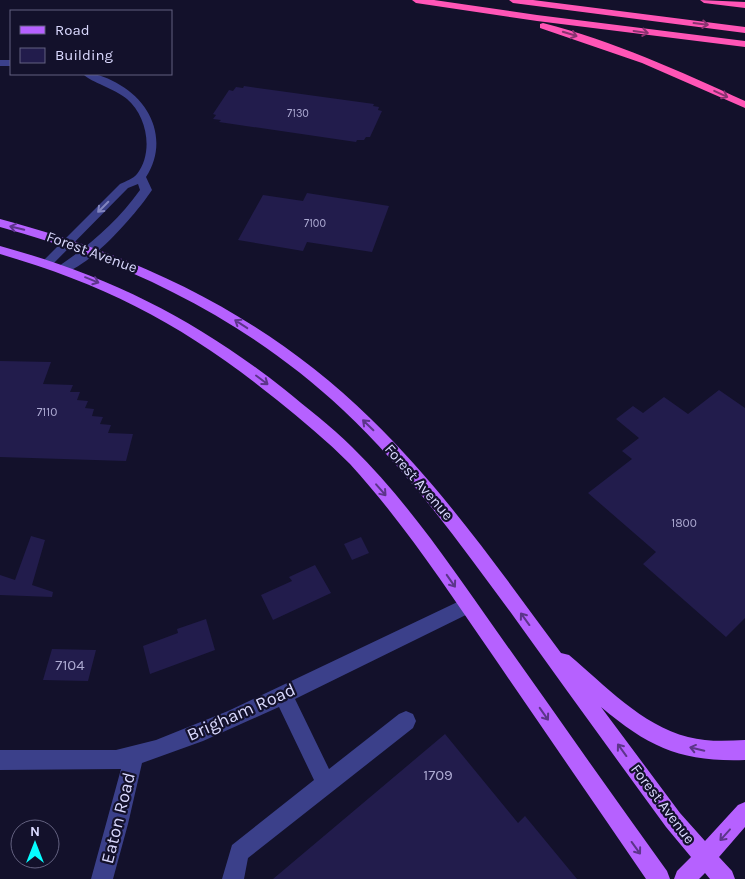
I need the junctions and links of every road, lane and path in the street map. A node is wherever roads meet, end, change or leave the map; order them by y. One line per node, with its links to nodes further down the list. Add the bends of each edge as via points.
1 (416, 0): 5 (highway)
2 (513, 0): 6 (highway, one-way to 6)
3 (704, 0): 4 (highway)
4 (745, 5)
5 (472, 8): 7 (highway, one-way to 7); 9 (highway, one-way to 9, via 613,48)
6 (745, 30)
7 (745, 44)
8 (90, 75): 10 (street, via 122,90 142,110 151,132 151,147 148,164)
9 (745, 105)
10 (140, 177): 12 (street, one-way to 12, via 124,186); 14 (street, via 146,190)
11 (0, 224): 12 (main road, Forest Avenue, one-way to 11)
12 (68, 242): 14 (main road, Forest Avenue); 15 (street)
13 (0, 250): 15 (main road, Forest Avenue)
14 (92, 250): 16 (street); 18 (main road, Forest Avenue, one-way to 14, via 429,491 376,433 330,390 276,348 213,306 163,280)
15 (46, 264): 16 (main road, Forest Avenue)
16 (63, 269): 17 (main road, Forest Avenue, one-way to 17, via 114,289 191,330 300,411 353,458 395,506)
17 (468, 605): 19 (street, Brigham Road); 29 (main road, Forest Avenue, one-way to 29)
18 (545, 646): 21 (main road, one-way to 18, via 704,751 660,738 640,726); 26 (main road, Forest Avenue, one-way to 18)
19 (283, 695): 22 (street, Brigham Road, via 214,727); 24 (street)
20 (406, 721): 24 (street)
21 (745, 750)
22 (134, 756): 23 (street, Brigham Road, via 116,760); 27 (street, Eaton Road)
23 (0, 760)
24 (326, 783): 28 (street, via 239,852)
25 (745, 812): 26 (main road, one-way to 26)
26 (704, 858): 30 (main road); 31 (main road, Forest Avenue)
27 (102, 879)
28 (234, 879)
29 (659, 879)
30 (685, 879)
31 (724, 879)

